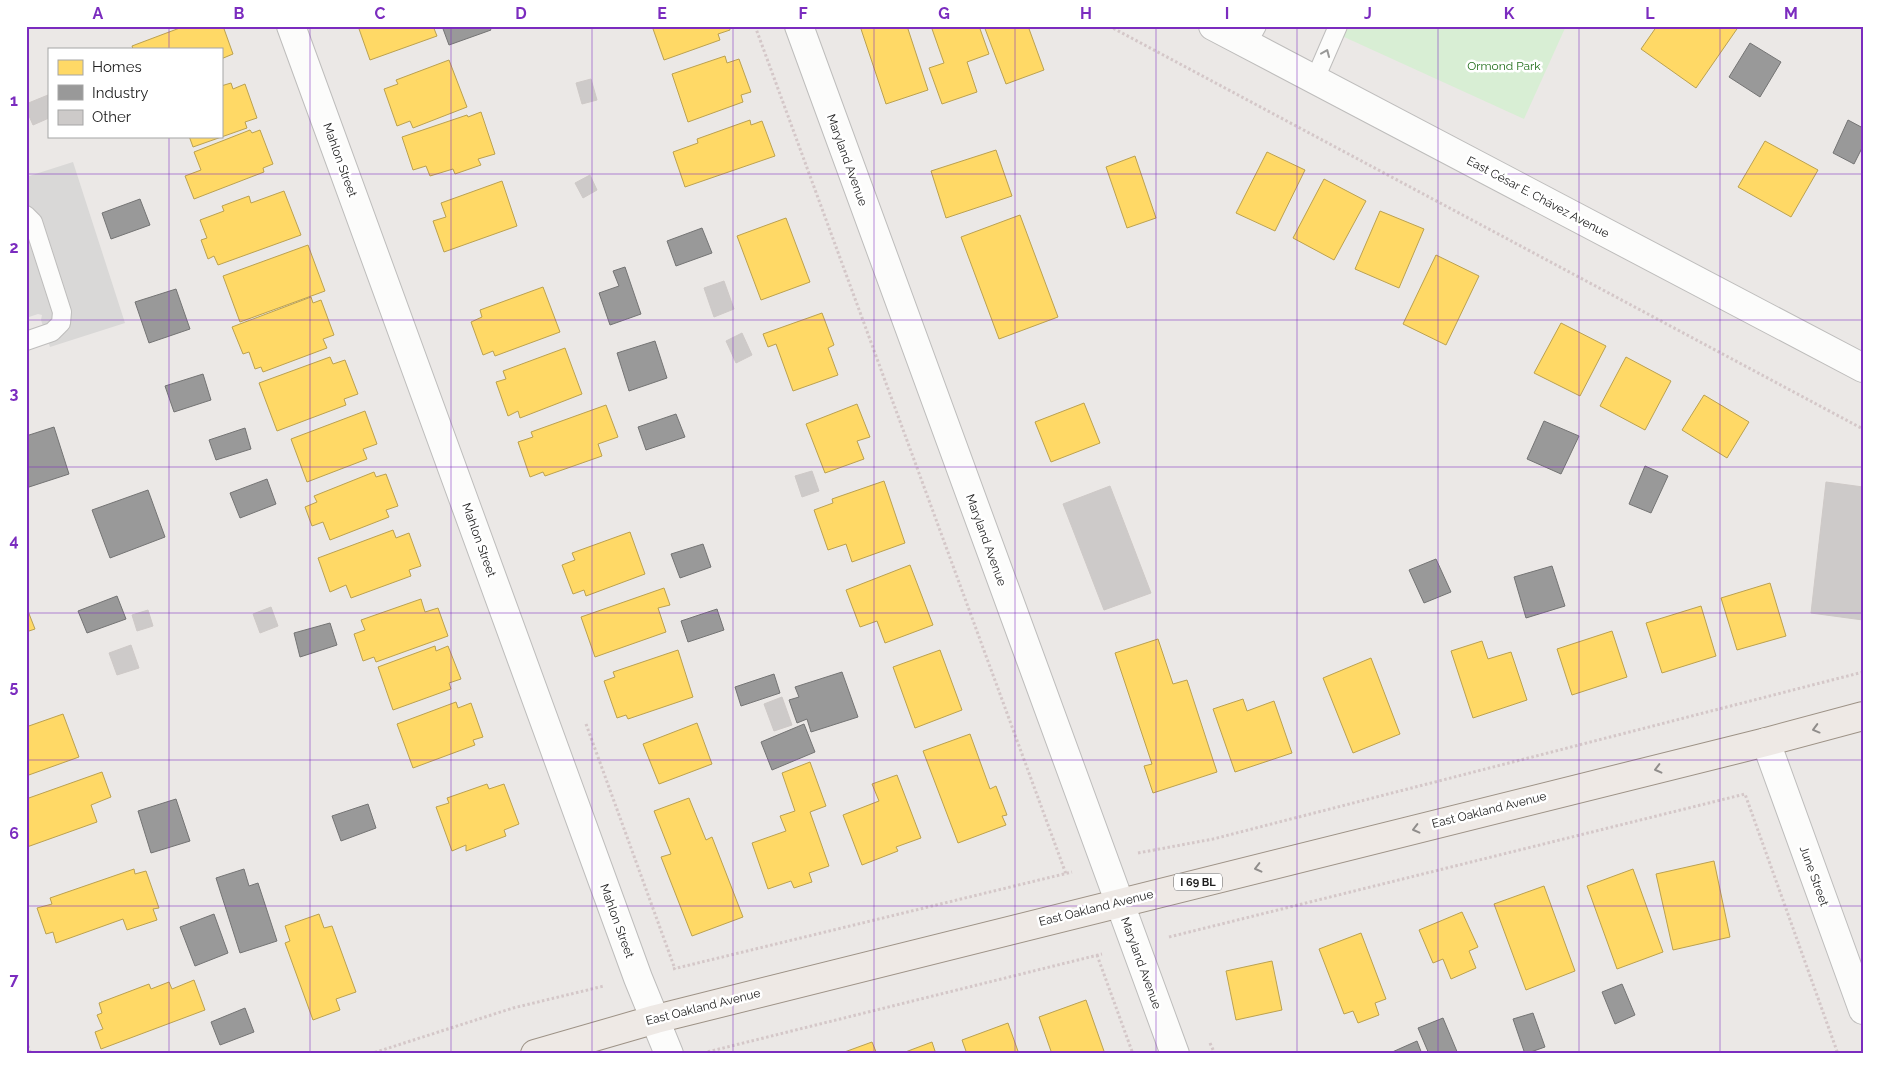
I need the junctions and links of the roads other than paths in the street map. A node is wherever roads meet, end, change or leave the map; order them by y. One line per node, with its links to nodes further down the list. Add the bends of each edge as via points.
1 (291, 26): 14 (street, Mahlon Street)
2 (799, 26): 12 (street, Maryland Avenue)
3 (1213, 26): 5 (street, East César E. Chávez Avenue)
4 (1338, 26): 6 (lane, one-way to 4)
5 (1252, 35): 6 (street, East César E. Chávez Avenue)
6 (1315, 79): 9 (street, East César E. Chávez Avenue)
7 (26, 215): 8 (lane, via 33,222 62,312 62,323 52,332)
8 (26, 341)
9 (1863, 368)
10 (1863, 716): 11 (main road, East Oakland Avenue / I 69 BL, one-way to 11)
11 (1766, 742): 12 (main road, East Oakland Avenue / I 69 BL, one-way to 12); 13 (street, June Street)
12 (1118, 902): 14 (main road, East Oakland Avenue / I 69 BL); 17 (street, Maryland Avenue)
13 (1863, 1010)
14 (656, 1019): 15 (main road, East Oakland Avenue / I 69 BL); 16 (street, Mahlon Street)
15 (535, 1054)
16 (668, 1054)
17 (1175, 1054)

